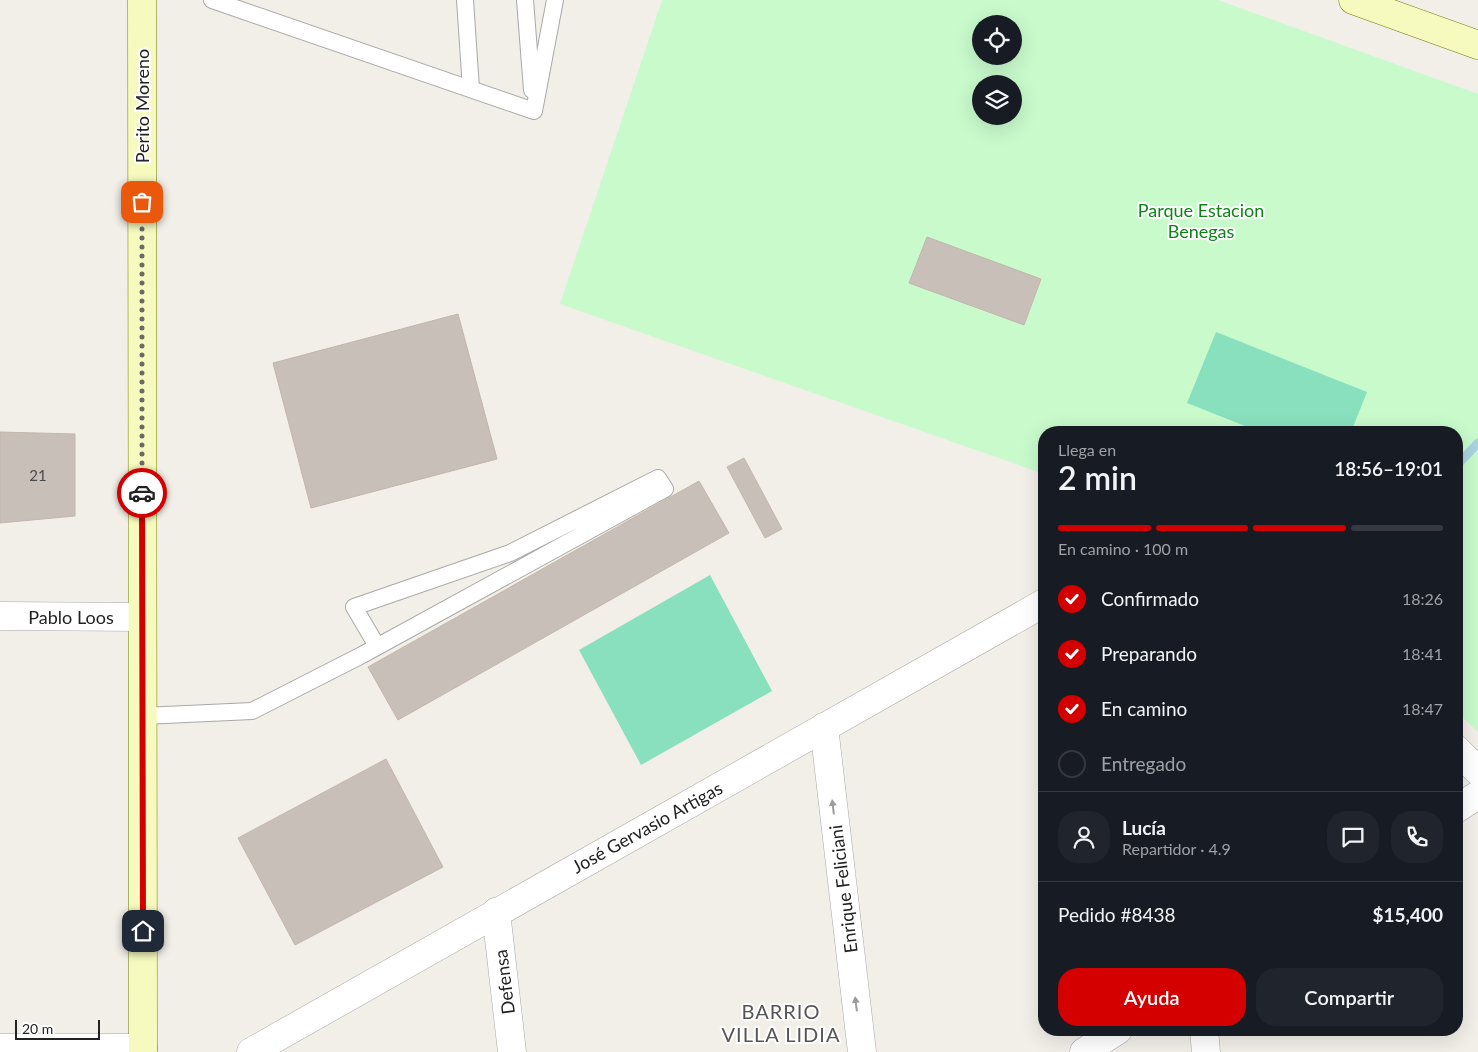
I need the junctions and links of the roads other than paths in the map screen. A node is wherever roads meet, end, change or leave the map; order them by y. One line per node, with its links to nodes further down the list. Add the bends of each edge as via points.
1 (142, 0): 13 (main road, Perito Moreno)
2 (212, 0): 9 (lane)
3 (465, 0): 9 (lane)
4 (525, 0): 10 (lane)
5 (555, 0): 10 (lane)
6 (1353, 0): 7 (main road)
7 (1393, 7): 8 (main road)
8 (1478, 45)
9 (471, 89): 10 (lane)
10 (534, 111)
11 (1038, 606): 16 (street, José Gervasio Artigas)
12 (0, 616): 13 (street, Pablo Loos)
13 (142, 617): 15 (main road, Perito Moreno)
14 (377, 646): 14 (lane, via 578,536 665,489 658,478 510,553 354,607); 15 (lane, via 252,711)
15 (143, 716): 25 (main road, Perito Moreno)
16 (824, 727): 21 (street, José Gervasio Artigas); 28 (street, Enrique Feliciani, one-way to 16)
17 (1463, 756): 18 (street)
18 (1478, 771)
19 (1478, 795): 20 (street)
20 (1463, 805)
21 (496, 912): 26 (street, José Gervasio Artigas); 27 (street, Defensa)
22 (1109, 1036): 29 (street)
23 (1205, 1036): 30 (street)
24 (0, 1048): 25 (street)
25 (143, 1050)
26 (251, 1052)
27 (512, 1052)
28 (862, 1052)
29 (1084, 1052)
30 (1206, 1052)

